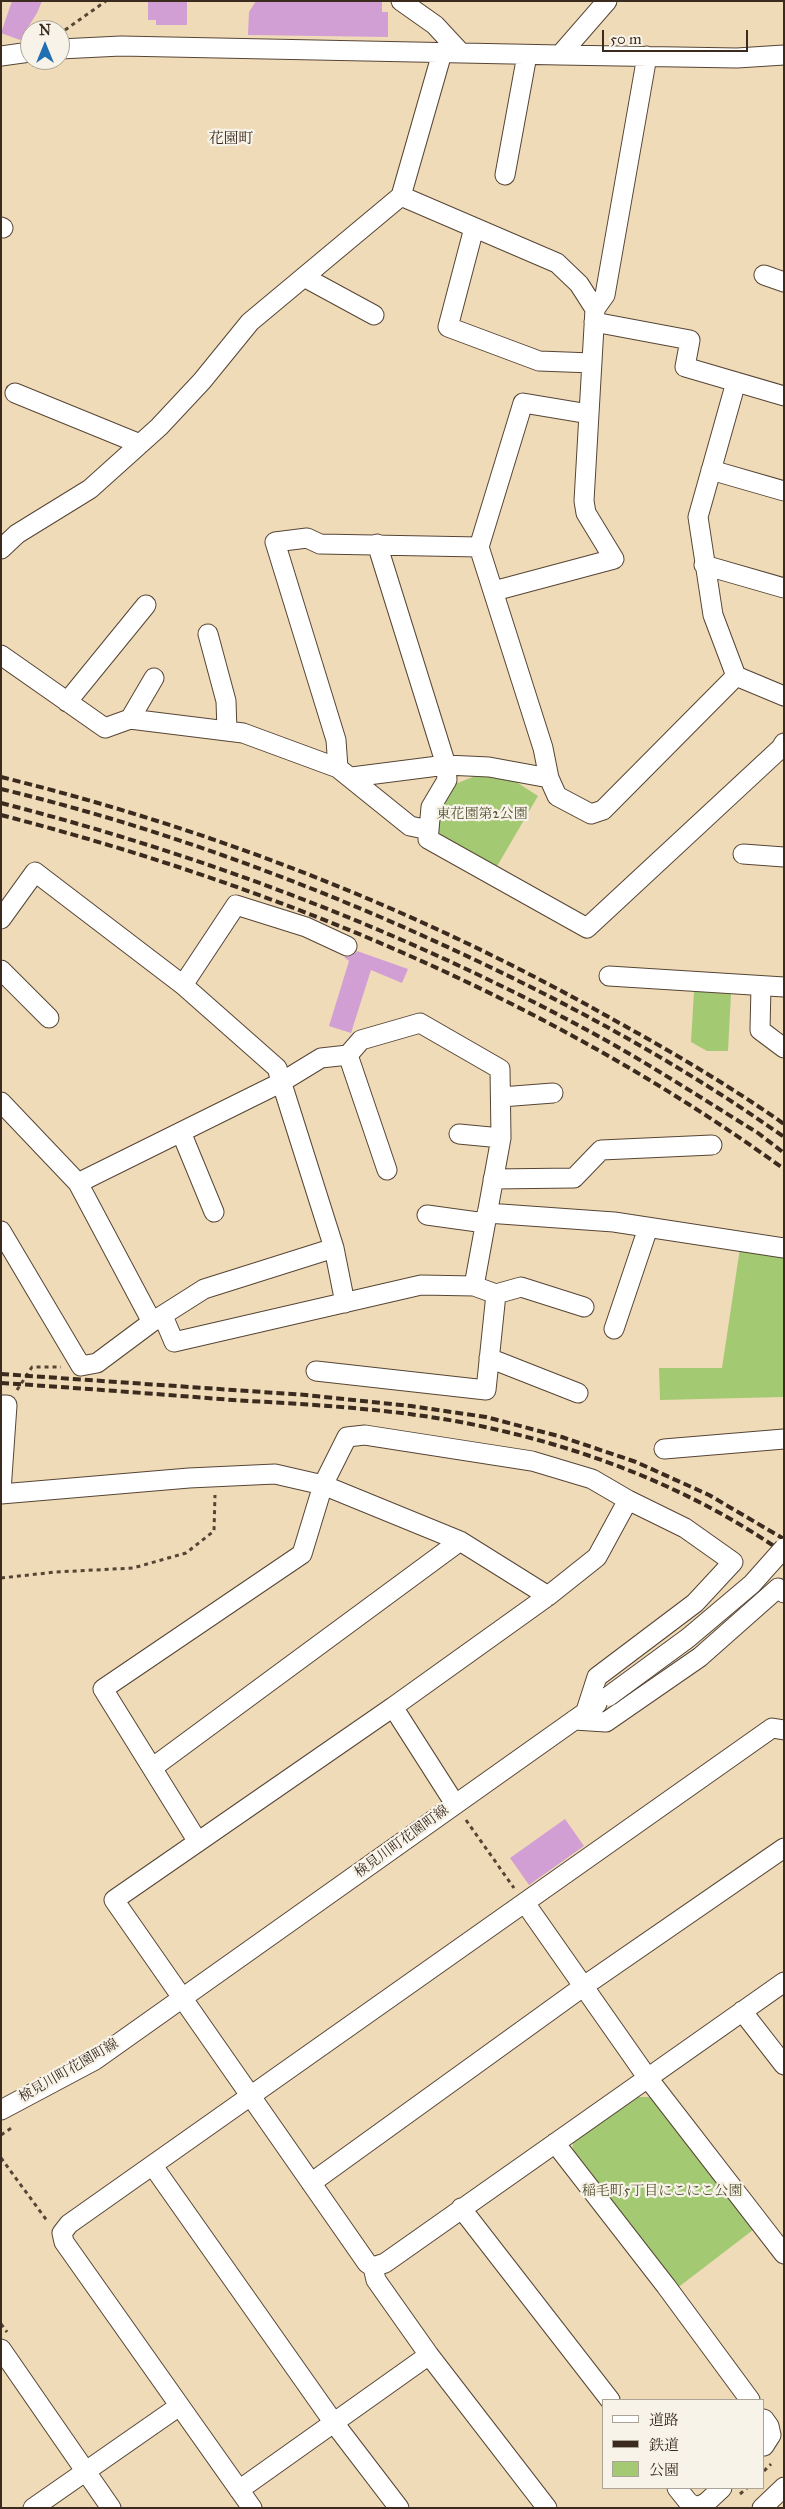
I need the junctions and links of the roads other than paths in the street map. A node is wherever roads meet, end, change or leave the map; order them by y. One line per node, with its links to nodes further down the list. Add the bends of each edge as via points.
1 (401, 1): 6 (street, via 436,25)
2 (607, 1): 8 (street)
3 (70, 49): 5 (street, via 131,46)
4 (20, 53): 10 (street)
5 (442, 53): 6 (street); 13 (street)
6 (461, 53): 7 (street)
7 (527, 55): 8 (street); 12 (street)
8 (560, 55): 11 (street)
9 (784, 55): 11 (street, via 736,58)
10 (1, 56)
11 (647, 56): 19 (street, via 604,295)
12 (506, 175)
13 (401, 196): 14 (street); 16 (street)
14 (474, 228): 19 (street, via 557,263 579,284); 20 (street, via 448,327 539,361)
15 (764, 275): 17 (street)
16 (304, 277): 18 (street); 25 (street, via 250,322 202,381)
17 (784, 282)
18 (374, 315)
19 (595, 316): 20 (street); 21 (street, via 690,340 685,367)
20 (592, 363): 24 (street)
21 (736, 382): 23 (street); 26 (street)
22 (15, 393): 25 (street)
23 (784, 396)
24 (589, 414): 29 (street, via 523,403); 33 (street, via 586,513 614,559)
25 (140, 444): 30 (street, via 90,489 17,534)
26 (711, 470): 27 (street); 31 (street, via 698,517)
27 (784, 491)
28 (377, 544): 29 (street); 44 (street); 45 (street, via 320,544 308,538 275,542)
29 (480, 546): 33 (street)
30 (1, 548)
31 (704, 565): 32 (street); 37 (street, via 713,615)
32 (784, 588)
33 (494, 591): 46 (street, via 543,748)
34 (146, 605): 40 (street)
35 (208, 634): 42 (street, via 226,701)
36 (1, 655): 40 (street)
37 (736, 676): 39 (street); 46 (street, via 604,810 591,814 557,796)
38 (154, 678): 41 (street)
39 (784, 696)
40 (67, 702): 41 (street, via 105,728)
41 (130, 719): 42 (street)
42 (227, 731): 45 (street, via 252,736)
43 (784, 743): 47 (street, via 587,928 428,839)
44 (446, 765): 45 (street); 46 (street, via 489,767); 47 (street, via 447,780 431,807)
45 (345, 773): 47 (street, via 410,826)
46 (549, 778)
47 (429, 830)
48 (743, 854): 49 (street)
49 (784, 857)
50 (1, 919): 54 (street, via 35,872)
51 (347, 946): 54 (street, via 306,927 236,905)
52 (1, 970): 57 (street)
53 (609, 976): 55 (street)
54 (183, 985): 60 (street, via 277,1068)
55 (761, 986): 56 (street); 58 (street, via 760,1030)
56 (784, 987)
57 (48, 1018)
58 (784, 1048)
59 (348, 1055): 60 (street, via 321,1058); 62 (street, via 361,1040 420,1022 500,1069); 68 (street)
60 (280, 1083): 64 (street); 76 (street)
61 (553, 1093): 62 (street)
62 (501, 1097): 66 (street)
63 (1, 1102): 70 (street)
64 (180, 1132): 70 (street); 71 (street)
65 (458, 1134): 66 (street)
66 (502, 1138): 69 (street)
67 (712, 1145): 69 (street, via 601,1150 574,1178)
68 (387, 1170)
69 (493, 1179): 73 (street)
70 (78, 1183): 82 (street)
71 (214, 1212)
72 (427, 1215): 73 (street)
73 (486, 1218): 74 (street, via 614,1222); 78 (street)
74 (648, 1228): 77 (street); 83 (street)
75 (1, 1231): 82 (street, via 81,1366 97,1364)
76 (334, 1248): 80 (street); 82 (street, via 204,1289)
77 (784, 1248)
78 (474, 1286): 79 (street); 80 (street, via 421,1285)
79 (496, 1294): 81 (street, via 520,1287); 84 (street)
80 (345, 1303): 82 (street, via 174,1342)
81 (584, 1307)
82 (158, 1319)
83 (614, 1329)
84 (489, 1358): 85 (street, via 486,1390); 86 (street)
85 (316, 1371)
86 (578, 1393)
87 (4, 1405): 91 (street)
88 (784, 1439): 89 (street)
89 (664, 1448)
90 (323, 1485): 91 (street, via 275,1474); 92 (street, via 347,1436 365,1435 532,1461 592,1479); 93 (street); 100 (street, via 302,1554 103,1689)
91 (1, 1492)
92 (628, 1500): 96 (street, via 597,1557); 98 (street, via 685,1528 733,1562 696,1603 597,1677)
93 (460, 1541): 96 (street); 100 (street)
94 (784, 1548): 98 (street, 検見川町花園町線, bridge, via 752,1584 695,1632)
95 (784, 1593): 98 (street, via 778,1588 700,1657 606,1722)
96 (548, 1596): 97 (street)
97 (392, 1707): 101 (street); 102 (street)
98 (580, 1716): 101 (street, 検見川町花園町線)
99 (784, 1730): 104 (street, via 772,1728)
100 (152, 1768): 102 (street)
101 (460, 1811): 107 (street, 検見川町花園町線)
102 (198, 1842): 107 (street, via 114,1900)
103 (784, 1848): 106 (street)
104 (525, 1903): 106 (street); 111 (street)
105 (784, 1982): 108 (street)
106 (584, 1986): 110 (street); 115 (street)
107 (184, 1998): 111 (street); 112 (street, 検見川町花園町線, via 95,2060)
108 (742, 2011): 109 (street); 110 (street)
109 (784, 2065)
110 (647, 2077): 113 (street); 117 (street)
111 (250, 2096): 114 (street); 115 (street)
112 (1, 2110)
113 (555, 2143): 116 (street); 122 (street)
114 (153, 2166): 123 (street, via 69,2224 62,2233 64,2242); 125 (street)
115 (311, 2183): 118 (street, via 367,2262)
116 (461, 2208): 118 (street, via 385,2263); 121 (street)
117 (784, 2254)
118 (374, 2267): 120 (street, via 376,2280)
119 (1, 2349): 127 (street)
120 (429, 2355): 125 (street); 136 (street)
121 (609, 2399)
122 (749, 2399)
123 (178, 2407): 127 (street); 131 (street)
124 (765, 2420): 126 (street, via 771,2435)
125 (334, 2423): 131 (street); 135 (street)
126 (765, 2444)
127 (85, 2471): 132 (street); 133 (street)
128 (784, 2487): 137 (street)
129 (678, 2489): 130 (street, via 689,2503 698,2507)
130 (721, 2489)
131 (239, 2490): 134 (street)
132 (32, 2508)
133 (111, 2508)
134 (252, 2508)
135 (399, 2508)
136 (547, 2508)
137 (762, 2508)

